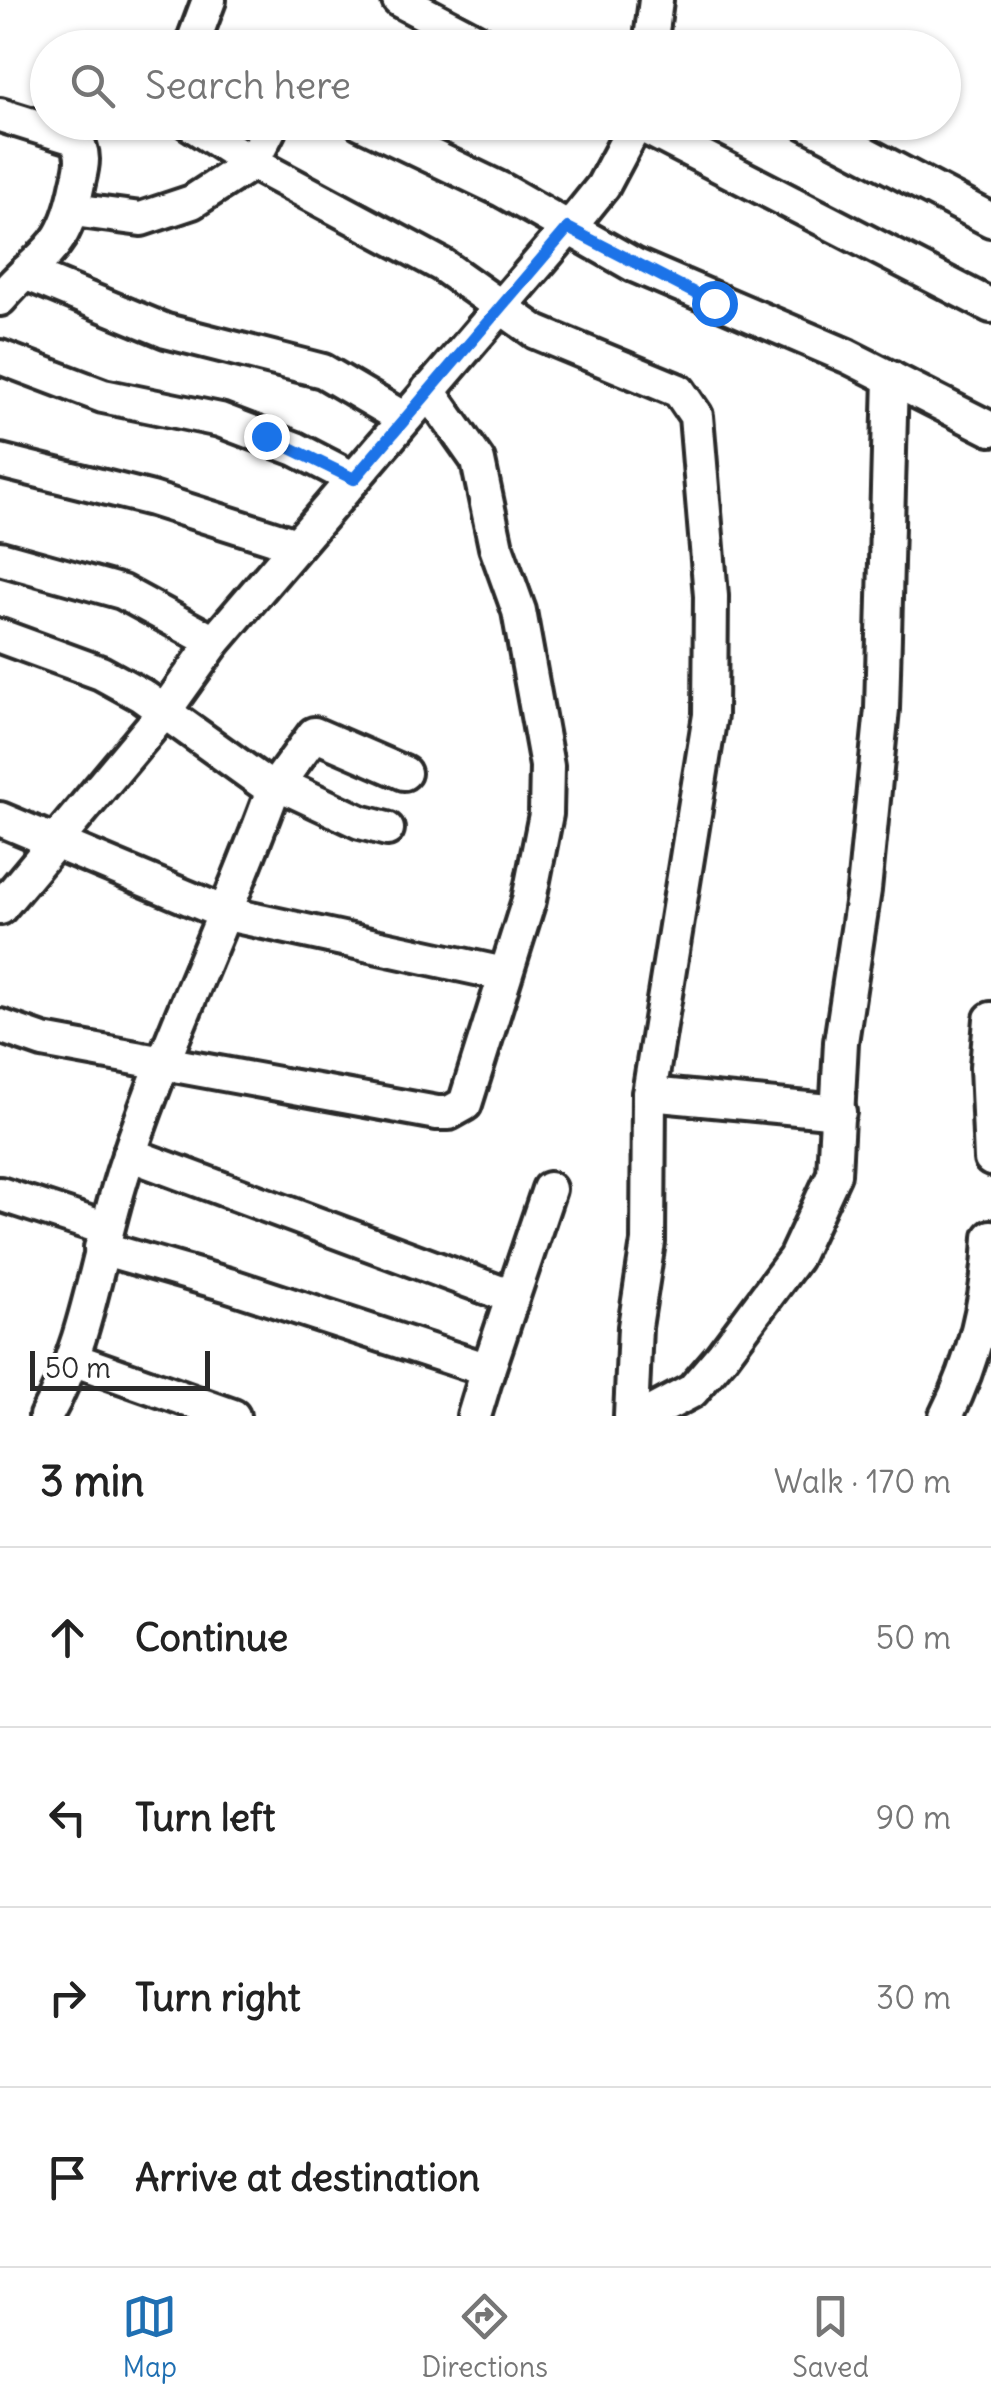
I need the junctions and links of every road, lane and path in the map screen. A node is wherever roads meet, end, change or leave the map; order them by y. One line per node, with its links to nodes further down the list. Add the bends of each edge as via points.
1 (209, 0): 4 (street)
2 (398, 0): 5 (street)
3 (656, 0): 6 (street)
4 (198, 30)
5 (456, 30)
6 (652, 30)
7 (0, 116): 8 (street)
8 (30, 125)
9 (77, 140): 17 (street, via 82,162)
10 (216, 140): 16 (street)
11 (264, 140): 16 (street)
12 (398, 140): 19 (street)
13 (628, 140): 19 (street, via 604,186)
14 (670, 140): 22 (street)
15 (839, 140): 18 (street)
16 (252, 163): 17 (street, via 211,192 140,220); 23 (street, via 433,260)
17 (73, 210): 20 (street, via 52,251)
18 (991, 220)
19 (568, 228): 23 (street); 25 (street, via 689,292)
20 (24, 274): 21 (street); 27 (street, via 166,330 322,371)
21 (0, 300)
22 (991, 306)
23 (502, 307): 26 (street); 47 (street, via 563,345 679,391 696,416 710,596 710,715)
24 (0, 357): 30 (street, via 92,393 220,420)
25 (891, 378): 28 (street); 48 (street, via 882,709 842,1042)
26 (428, 390): 27 (street); 43 (street, via 478,461 496,547 519,610 547,766 534,874)
27 (403, 418): 30 (street)
28 (991, 429)
29 (0, 461): 31 (street)
30 (354, 479): 31 (street)
31 (296, 545): 34 (street)
32 (0, 558): 34 (street, via 122,592)
33 (0, 636): 35 (street, via 100,672)
34 (214, 642): 35 (street)
35 (164, 712): 37 (street); 40 (street)
36 (404, 773): 37 (street, via 314,734)
37 (275, 787): 39 (street); 42 (street)
38 (0, 819): 40 (street)
39 (387, 829)
40 (58, 842): 41 (street); 42 (street)
41 (0, 908)
42 (227, 914): 43 (street); 46 (street)
43 (504, 974): 46 (street, via 471,1095 449,1113)
44 (991, 1019): 50 (street)
45 (0, 1026): 46 (street, via 43,1042)
46 (164, 1065): 49 (street)
47 (649, 1094): 48 (street); 61 (street, via 648,1231)
48 (840, 1112): 62 (street, via 834,1174 795,1258 702,1381)
49 (129, 1154): 54 (street); 55 (street)
50 (991, 1159)
51 (549, 1189): 55 (street)
52 (0, 1194): 54 (street)
53 (991, 1237): 63 (street, via 982,1311)
54 (103, 1238): 56 (street); 57 (street)
55 (512, 1297): 57 (street)
56 (72, 1359): 58 (street); 59 (street)
57 (488, 1370): 60 (street)
58 (46, 1416)
59 (233, 1416)
60 (474, 1416)
61 (632, 1416)
62 (645, 1416)
63 (946, 1416)

